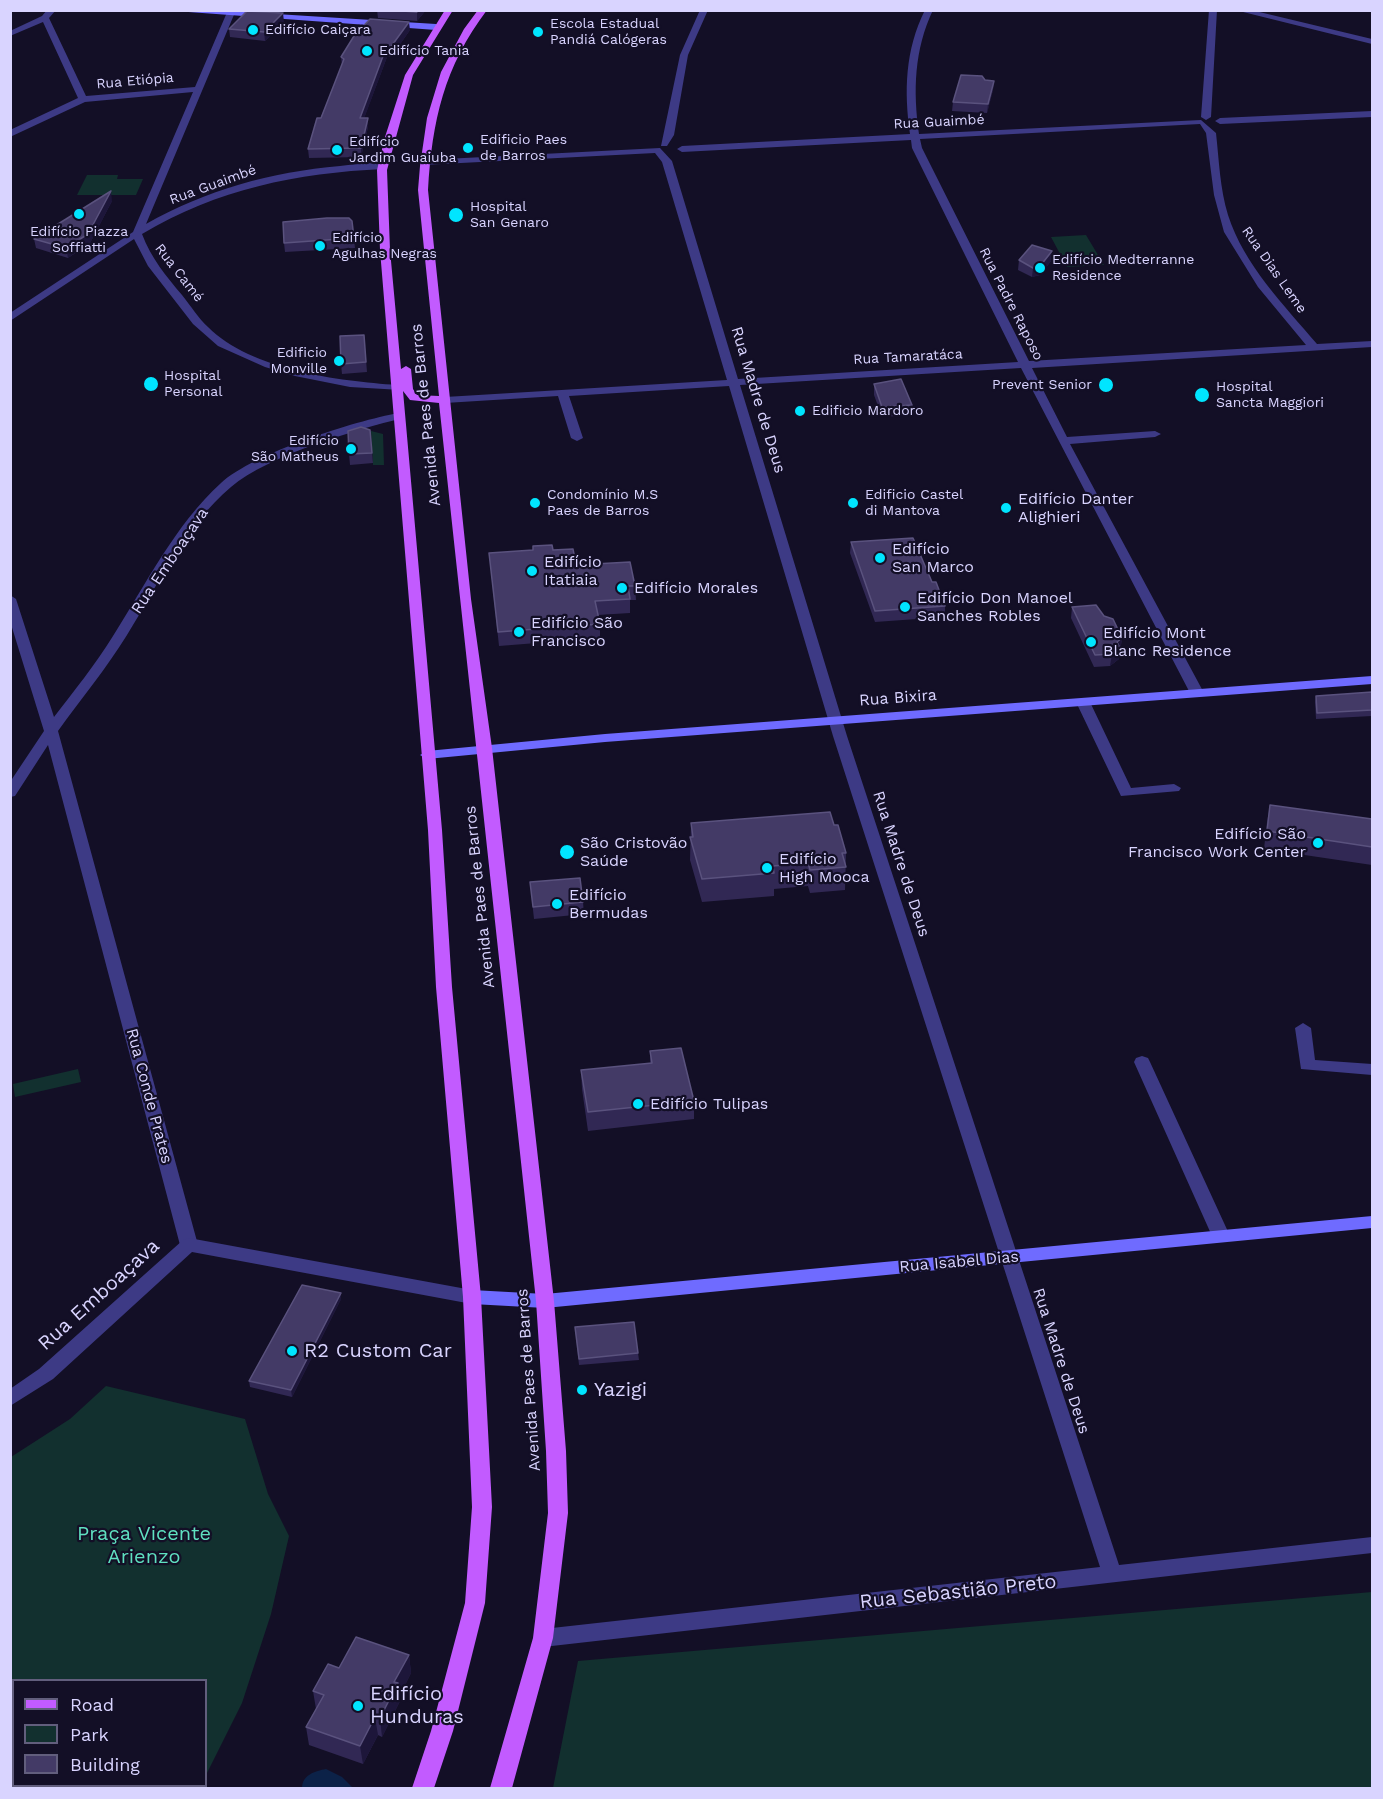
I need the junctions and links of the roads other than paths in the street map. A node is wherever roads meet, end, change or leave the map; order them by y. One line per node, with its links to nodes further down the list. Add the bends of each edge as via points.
1 (52, 10): 11 (street)
2 (165, 10): 10 (main road)
3 (298, 10): 12 (main road)
4 (449, 10): 12 (main road, Avenida Paes de Barros)
5 (483, 10): 14 (main road, Avenida Paes de Barros)
6 (704, 10): 22 (street, Rua Madre de Deus, via 692,29 682,63)
7 (929, 10): 21 (street, Rua Padre Raposo, via 916,42 910,85)
8 (1213, 10): 19 (street, Rua Dias Leme)
9 (1239, 10): 15 (street)
10 (230, 12): 12 (main road); 16 (street, Rua Camé)
11 (45, 18): 13 (street); 17 (street)
12 (439, 23): 14 (main road, via 462,27 457,35); 24 (main road, Avenida Paes de Barros, via 409,75)
13 (10, 34)
14 (460, 39): 23 (main road, Avenida Paes de Barros, via 442,80)
15 (1372, 42)
16 (198, 89): 17 (street, Rua Etiópia); 25 (street, Rua Camé)
17 (83, 99): 20 (street, Rua Etiópia)
18 (1372, 114): 19 (street, Rua Guaimbé)
19 (1210, 124): 21 (street, Rua Guaimbé); 29 (street, Rua Dias Leme, via 1223,214 1230,232 1267,288)
20 (10, 134)
21 (915, 137): 22 (street, Rua Guaimbé); 30 (street, Rua Padre Raposo, via 918,151)
22 (669, 151): 23 (street, Rua Guaimbé); 31 (street, Rua Madre de Deus)
23 (424, 163): 34 (main road, Avenida Paes de Barros, via 423,190)
24 (383, 166): 25 (street, Rua Guaimbé, via 323,168 243,186 173,213); 27 (main road, Avenida Paes de Barros, via 385,250)
25 (137, 233): 26 (street, Rua Guaimbé); 32 (street, Rua Camé, via 142,251 153,266 204,330 220,342 249,357 328,380)
26 (10, 318)
27 (394, 331): 32 (main road, Avenida Paes de Barros); 34 (main road, via 404,342 409,393 420,399)
28 (1372, 344): 29 (street, Rua Tamaratáca)
29 (1314, 347): 30 (street, Rua Tamaratáca)
30 (1025, 365): 31 (street, Rua Tamaratáca); 38 (street, Rua Padre Raposo)
31 (735, 382): 33 (street, Rua Tamaratáca); 43 (street, Rua Madre de Deus)
32 (397, 388): 35 (main road, Avenida Paes de Barros)
33 (563, 393): 34 (street, Rua Tamaratáca); 37 (street)
34 (444, 400): 45 (main road, Avenida Paes de Barros)
35 (399, 416): 44 (street, Rua Emboaçava, via 374,420 322,440 229,483 187,530 106,657); 46 (main road, Avenida Paes de Barros)
36 (1155, 434): 38 (street)
37 (577, 438)
38 (1063, 441): 41 (street, Rua Padre Raposo)
39 (10, 599): 44 (street, Rua Conde Prates)
40 (1372, 680): 41 (main road, Rua Bixira)
41 (1197, 693): 42 (main road, Rua Bixira)
42 (1083, 702): 43 (main road, Rua Bixira); 47 (street, via 1126,793)
43 (837, 720): 45 (main road, Rua Bixira); 55 (street, Rua Madre de Deus)
44 (51, 731): 48 (street, Rua Emboaçava); 54 (street, Rua Conde Prates)
45 (485, 748): 46 (main road, Rua Bixira); 57 (main road, Avenida Paes de Barros)
46 (427, 755): 56 (main road, Avenida Paes de Barros)
47 (1174, 789)
48 (10, 793)
49 (1303, 1028): 51 (street, via 1307,1065)
50 (1142, 1062): 53 (street)
51 (1372, 1070)
52 (1372, 1222): 53 (main road, Rua Isabel Dias)
53 (1221, 1236): 55 (main road, Rua Isabel Dias)
54 (189, 1245): 56 (street); 58 (street, Rua Emboaçava, via 46,1374)
55 (1008, 1257): 57 (main road, Rua Isabel Dias); 60 (street, Rua Madre de Deus)
56 (472, 1297): 57 (main road); 62 (main road, Avenida Paes de Barros, via 482,1507 476,1603)
57 (545, 1301): 61 (main road, Avenida Paes de Barros, via 558,1513)
58 (10, 1399)
59 (1372, 1545): 60 (street, Rua Sebastião Preto)
60 (1112, 1574): 61 (street, Rua Sebastião Preto)
61 (543, 1638): 63 (main road, Avenida Paes de Barros)
62 (423, 1788)
63 (501, 1788)

